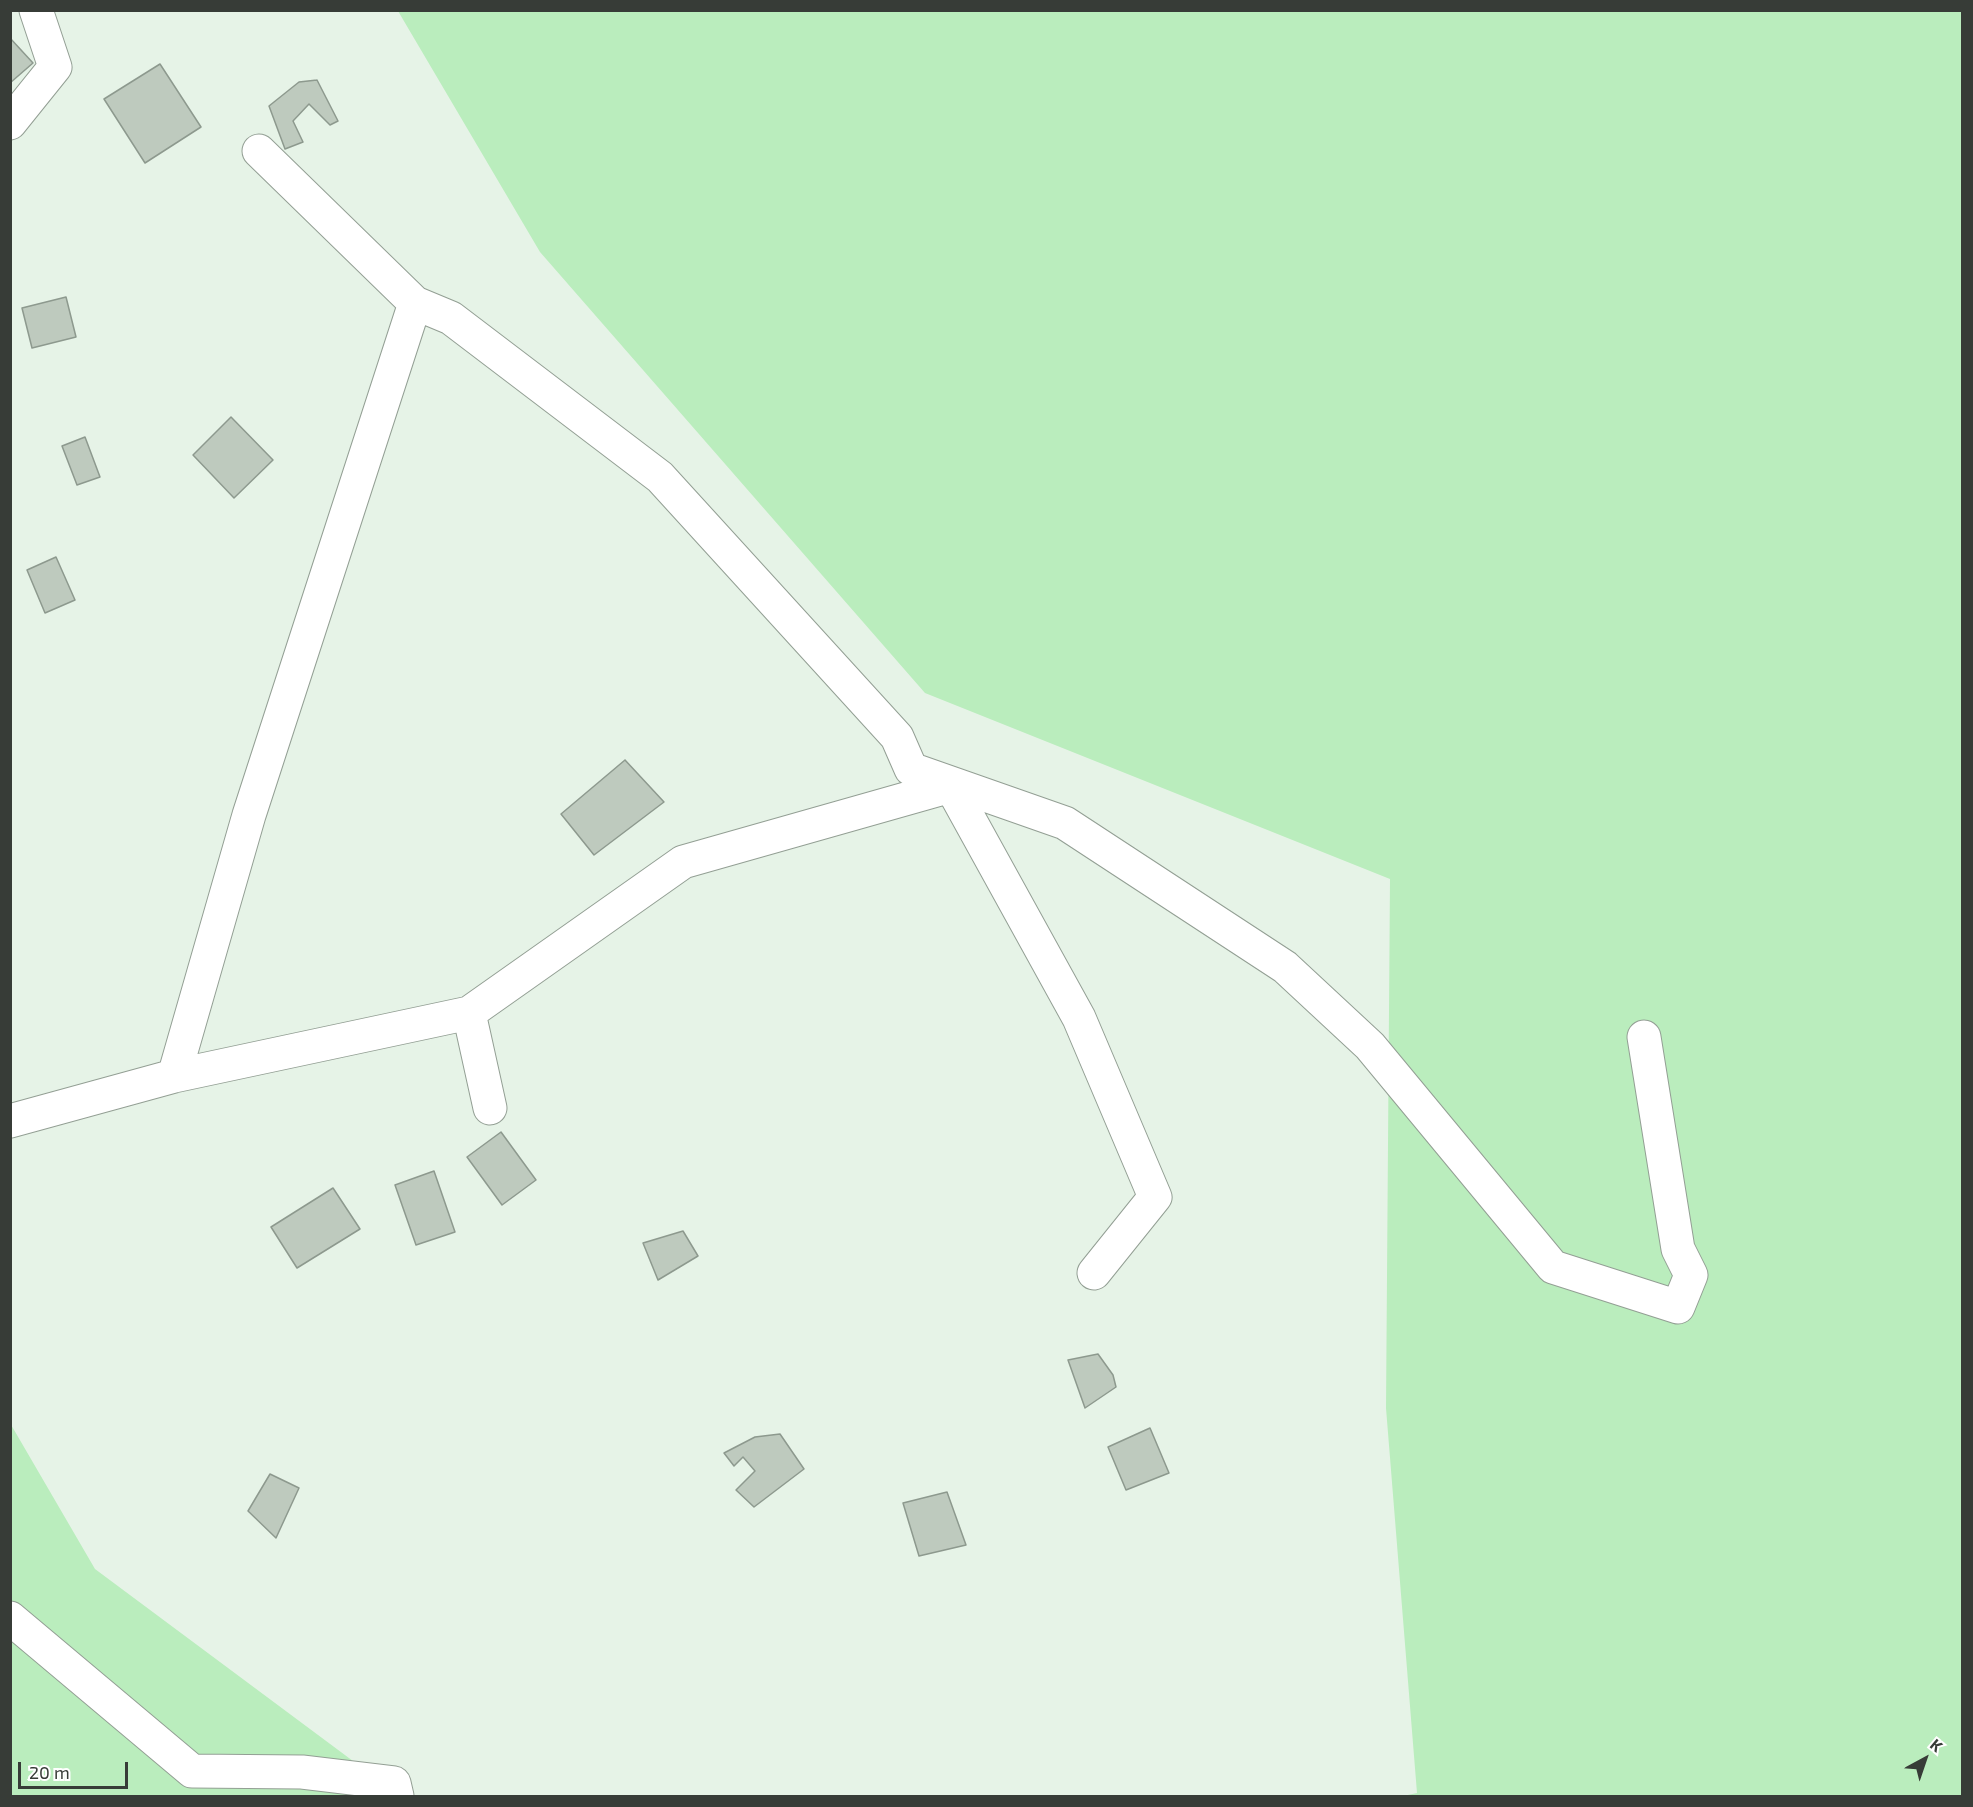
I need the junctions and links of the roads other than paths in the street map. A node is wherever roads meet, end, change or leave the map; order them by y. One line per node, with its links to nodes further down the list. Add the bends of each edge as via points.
1 (36, 10): 2 (street, via 55,67)
2 (10, 123)
3 (259, 151): 4 (street)
4 (415, 303): 6 (street, via 451,318 660,477 897,737 911,770 1065,823 1285,967 1370,1046 1553,1267 1678,1307 1691,1275 1678,1249); 7 (street, via 249,815)
5 (469, 1013): 7 (street); 8 (street); 10 (street, via 683,861 951,786 1079,1018 1155,1197)
6 (1644, 1037)
7 (174, 1076): 9 (street)
8 (490, 1108)
9 (10, 1121)
10 (1094, 1273)
11 (10, 1618): 12 (street, via 192,1771 302,1772 394,1783)
12 (397, 1797)

